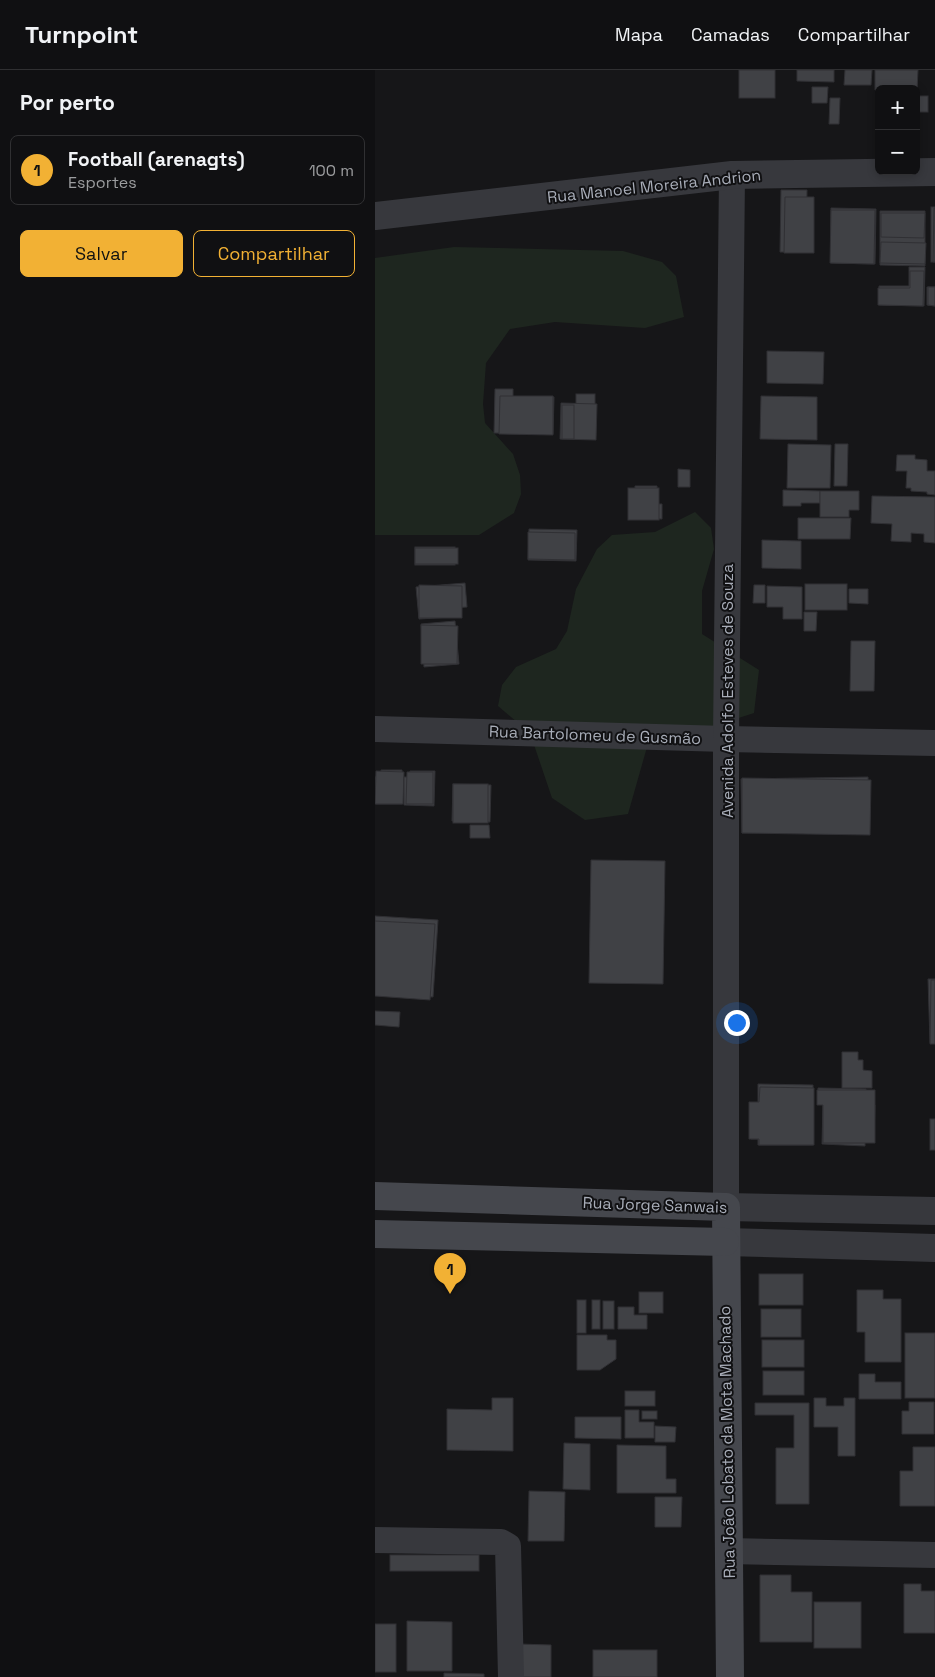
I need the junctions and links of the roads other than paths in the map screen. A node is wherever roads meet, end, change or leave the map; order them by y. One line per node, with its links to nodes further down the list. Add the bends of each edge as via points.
1 (935, 172): 2 (street, Rua Manoel Moreira Andrion)
2 (732, 175): 3 (street, Rua Manoel Moreira Andrion); 5 (street, Avenida Adolfo Esteves de Souza)
3 (375, 216)
4 (375, 729): 5 (street, Rua Bartolomeu de Gusmão)
5 (726, 739): 6 (street, Rua Bartolomeu de Gusmão); 8 (street, Avenida Adolfo Esteves de Souza)
6 (935, 743)
7 (375, 1196): 8 (main road, Rua Jorge Sanwais)
8 (726, 1208): 9 (street, Rua Jorge Sanwais); 11 (main road, Rua João Lobato da Mota Machado)
9 (935, 1211)
10 (375, 1234): 11 (main road)
11 (725, 1242): 12 (street); 14 (main road, Rua João Lobato da Mota Machado)
12 (935, 1248)
13 (375, 1540): 16 (street, via 501,1542 508,1546)
14 (728, 1551): 15 (street); 17 (main road, Rua João Lobato da Mota Machado)
15 (935, 1556)
16 (511, 1677)
17 (730, 1677)

